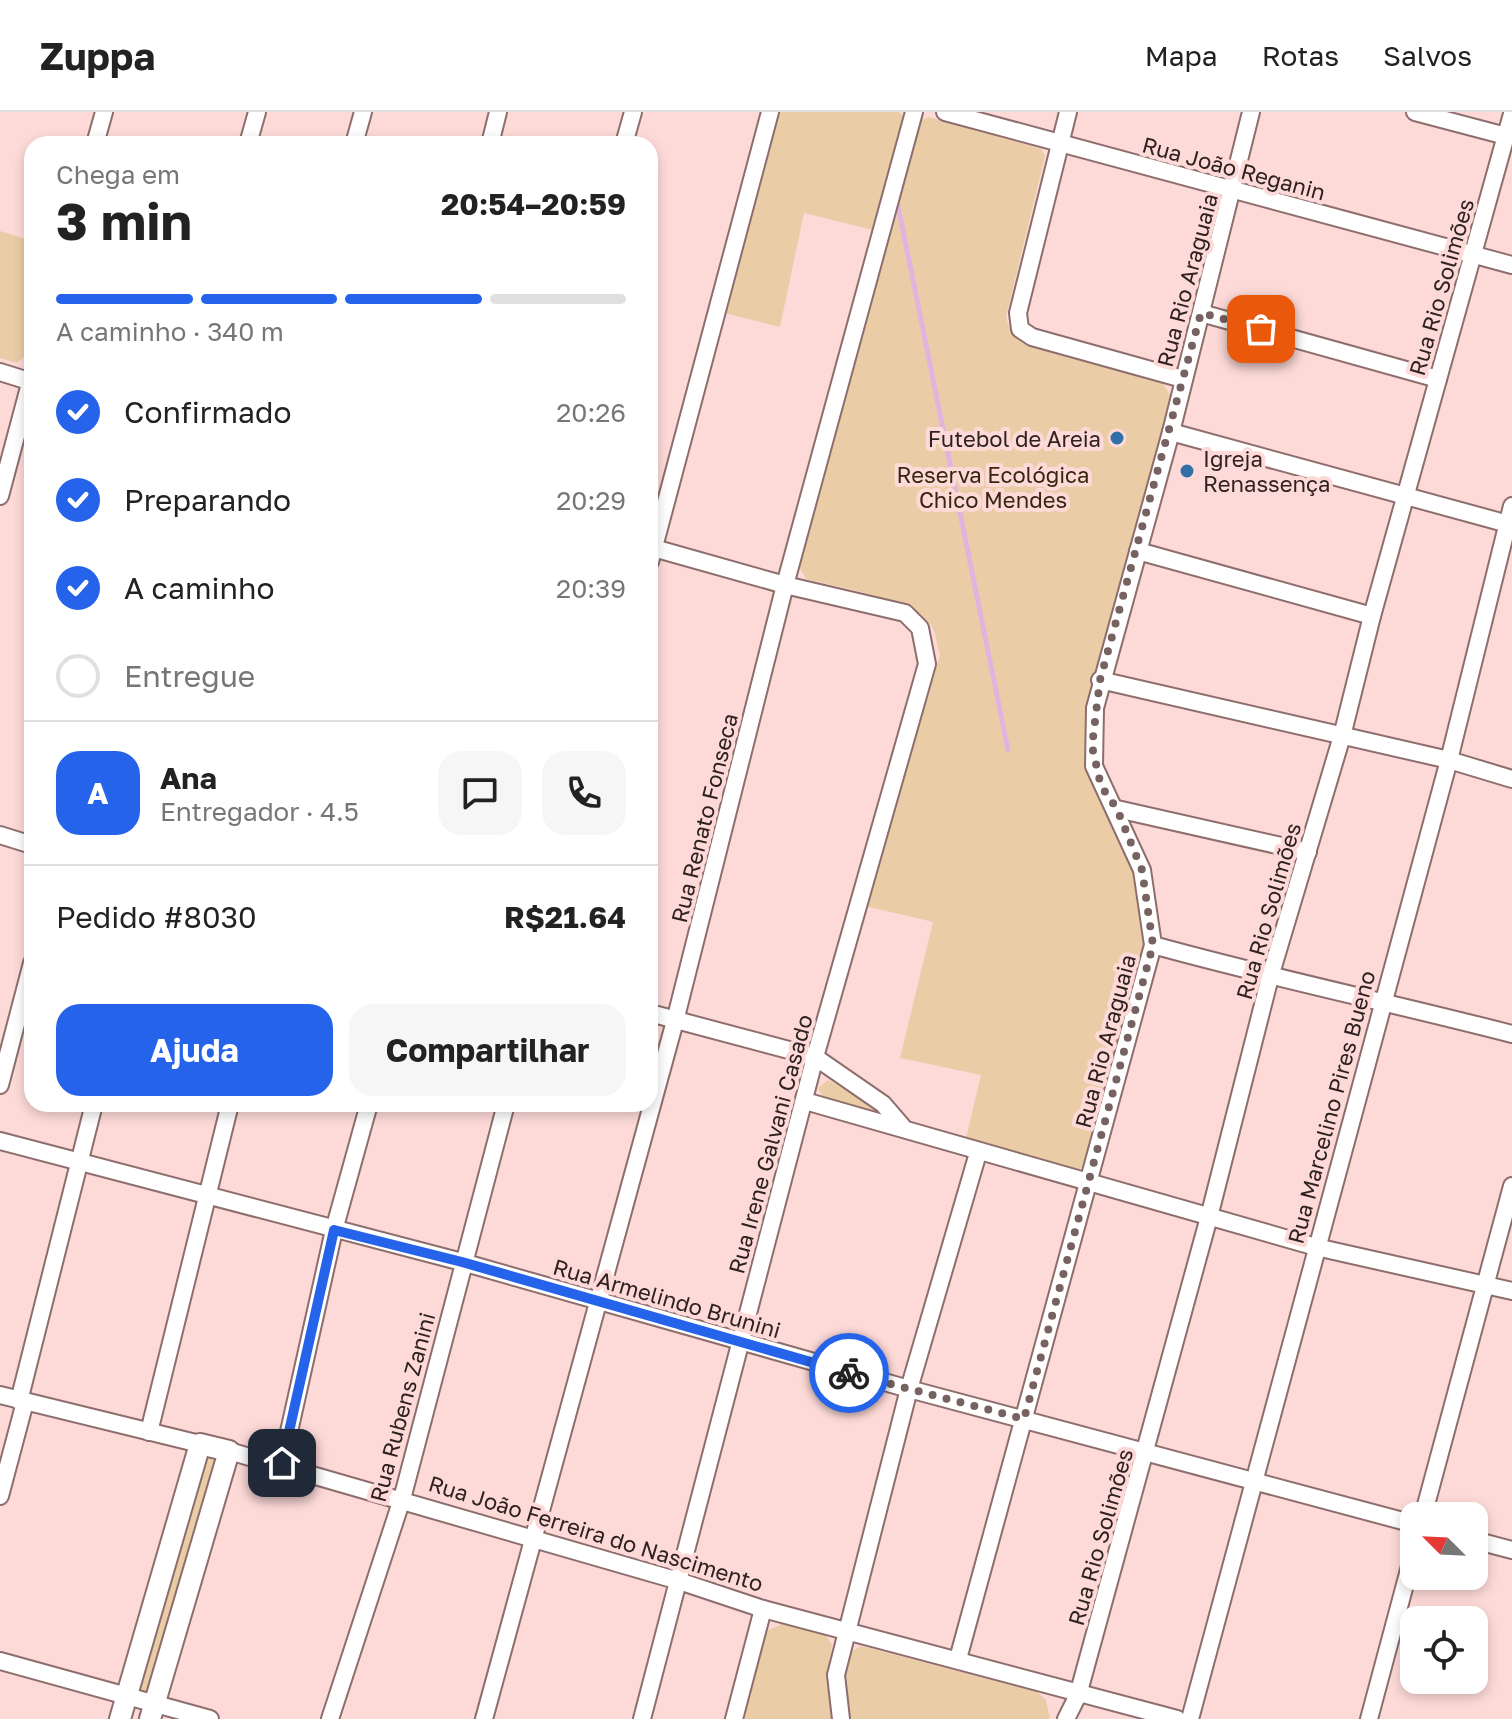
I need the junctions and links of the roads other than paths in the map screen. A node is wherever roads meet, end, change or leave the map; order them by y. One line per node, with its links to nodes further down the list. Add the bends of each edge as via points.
1 (104, 112): 13 (street)
2 (257, 112): 14 (street)
3 (363, 112): 15 (street)
4 (498, 112): 16 (street)
5 (633, 112): 17 (street)
6 (770, 112): 34 (street)
7 (914, 112): 37 (street, Rua Renato Fonseca)
8 (945, 112): 19 (street, Rua João Reganin)
9 (1068, 112): 19 (street)
10 (1251, 112): 20 (street, Rua Rio Araguaia)
11 (1415, 112): 18 (street)
12 (1512, 114): 18 (street, Rua Rio Solimões)
13 (97, 136)
14 (250, 136)
15 (356, 136)
16 (492, 136)
17 (626, 136)
18 (1506, 136): 21 (street, Rua Rio Solimões)
19 (1059, 143): 20 (street, Rua João Reganin); 26 (street, via 1018,313 1020,329 1032,337)
20 (1233, 190): 21 (street, Rua João Reganin); 23 (street, Rua Rio Araguaia)
21 (1473, 255): 22 (street, Rua João Reganin); 27 (street, Rua Rio Solimões)
22 (1512, 265)
23 (1201, 313): 26 (street, Rua Rio Araguaia); 27 (street)
24 (0, 372): 25 (street)
25 (24, 378)
26 (1183, 379): 29 (street, Rua Rio Araguaia)
27 (1438, 379): 31 (street, Rua Rio Solimões)
28 (24, 406): 30 (street)
29 (1171, 432): 31 (street); 35 (street, Rua Rio Araguaia)
30 (0, 496)
31 (1405, 496): 33 (street); 38 (street, Rua Rio Solimões)
32 (1512, 506): 33 (street, Rua Marcelino Pires Bueno)
33 (1510, 524): 41 (street, Rua Marcelino Pires Bueno)
34 (658, 526)
35 (1138, 551): 38 (street); 39 (street, Rua Rio Araguaia)
36 (658, 554): 37 (street)
37 (785, 585): 52 (street, Rua Renato Fonseca); 54 (street, Rua Irene Galvani Casado, via 905,613 920,628 927,664)
38 (1372, 616): 40 (street, Rua Rio Solimões)
39 (1100, 680): 40 (street); 43 (street, Rua Rio Araguaia, via 1094,766)
40 (1342, 736): 41 (street); 46 (street, Rua Rio Solimões)
41 (1449, 760): 42 (street); 50 (street, Rua Marcelino Pires Bueno)
42 (1512, 779)
43 (1117, 809): 46 (street); 47 (street, Rua Rio Araguaia, via 1142,870)
44 (0, 835): 45 (street)
45 (24, 842)
46 (1308, 852): 48 (street, Rua Rio Solimões)
47 (1153, 945): 48 (street); 67 (street, Rua Rio Araguaia)
48 (1270, 977): 50 (street); 70 (street, Rua Rio Solimões)
49 (24, 994): 56 (street)
50 (1382, 1000): 53 (street); 72 (street, Rua Marcelino Pires Bueno)
51 (658, 1016): 52 (street)
52 (675, 1021): 54 (street); 55 (street, Rua Renato Fonseca)
53 (1512, 1034)
54 (815, 1057): 57 (street, Rua Irene Galvani Casado); 63 (street, via 883,1104)
55 (658, 1083)
56 (0, 1085)
57 (805, 1101): 63 (street); 77 (street, Rua Irene Galvani Casado)
58 (92, 1112): 66 (street)
59 (228, 1112): 69 (street)
60 (367, 1112): 71 (street)
61 (504, 1112): 73 (street, Rua Rubens Zanini)
62 (650, 1112): 76 (street, Rua Renato Fonseca)
63 (902, 1126): 65 (street)
64 (0, 1141): 66 (street, Rua Armelindo Brunini)
65 (978, 1153): 67 (street); 78 (street)
66 (79, 1160): 69 (street, Rua Armelindo Brunini); 80 (street)
67 (1089, 1183): 70 (street); 81 (street, Rua Rio Araguaia)
68 (1512, 1186): 74 (street)
69 (206, 1195): 71 (street, Rua Armelindo Brunini); 82 (street)
70 (1209, 1217): 72 (street); 85 (street, Rua Rio Solimões)
71 (334, 1230): 73 (street, Rua Armelindo Brunini); 86 (street)
72 (1316, 1247): 74 (street); 87 (street, Rua Marcelino Pires Bueno)
73 (462, 1262): 76 (street, Rua Armelindo Brunini); 89 (street, Rua Rubens Zanini)
74 (1485, 1284): 75 (street); 90 (street)
75 (1512, 1291)
76 (598, 1302): 77 (street, Rua Armelindo Brunini); 92 (street, Rua Renato Fonseca)
77 (739, 1342): 78 (street, Rua Armelindo Brunini); 95 (street, Rua Irene Galvani Casado)
78 (909, 1389): 81 (street, Rua Armelindo Brunini); 98 (street)
79 (0, 1395): 80 (street, Rua João Ferreira do Nascimento)
80 (22, 1402): 82 (street, Rua João Ferreira do Nascimento); 88 (street)
81 (1024, 1419): 85 (street, Rua Armelindo Brunini); 99 (street, Rua Rio Araguaia)
82 (149, 1432): 83 (street, Rua João Ferreira do Nascimento)
83 (200, 1444): 84 (street, Rua João Ferreira do Nascimento); 102 (street)
84 (229, 1451): 86 (street, Rua João Ferreira do Nascimento); 103 (street)
85 (1145, 1454): 87 (street, Rua Armelindo Brunini); 101 (street, Rua Rio Solimões)
86 (282, 1463): 89 (street, Rua João Ferreira do Nascimento)
87 (1251, 1481): 91 (street, Rua Armelindo Brunini); 113 (street, Rua Marcelino Pires Bueno)
88 (0, 1496)
89 (402, 1499): 92 (street, Rua João Ferreira do Nascimento); 106 (street, Rua Rubens Zanini)
90 (1427, 1502)
91 (1400, 1520)
92 (534, 1538): 95 (street, Rua João Ferreira do Nascimento); 107 (street, Rua Renato Fonseca)
93 (1488, 1544): 94 (street)
94 (1512, 1550)
95 (679, 1581): 97 (street, Rua João Ferreira do Nascimento); 108 (street, Rua Irene Galvani Casado)
96 (1404, 1590): 114 (street)
97 (763, 1609): 98 (street, Rua João Ferreira do Nascimento); 109 (street)
98 (848, 1629): 99 (street, Rua João Ferreira do Nascimento); 110 (street, via 836,1675)
99 (958, 1659): 101 (street, Rua João Ferreira do Nascimento)
100 (0, 1661): 102 (street)
101 (1078, 1695): 111 (street, Rua Rio Solimões); 112 (street, Rua João Ferreira do Nascimento)
102 (127, 1696): 103 (street); 104 (street)
103 (152, 1711): 105 (street)
104 (120, 1719)
105 (210, 1719)
106 (330, 1719)
107 (484, 1719)
108 (642, 1719)
109 (734, 1719)
110 (841, 1719)
111 (1066, 1719)
112 (1177, 1719)
113 (1190, 1719)
114 (1369, 1719)

